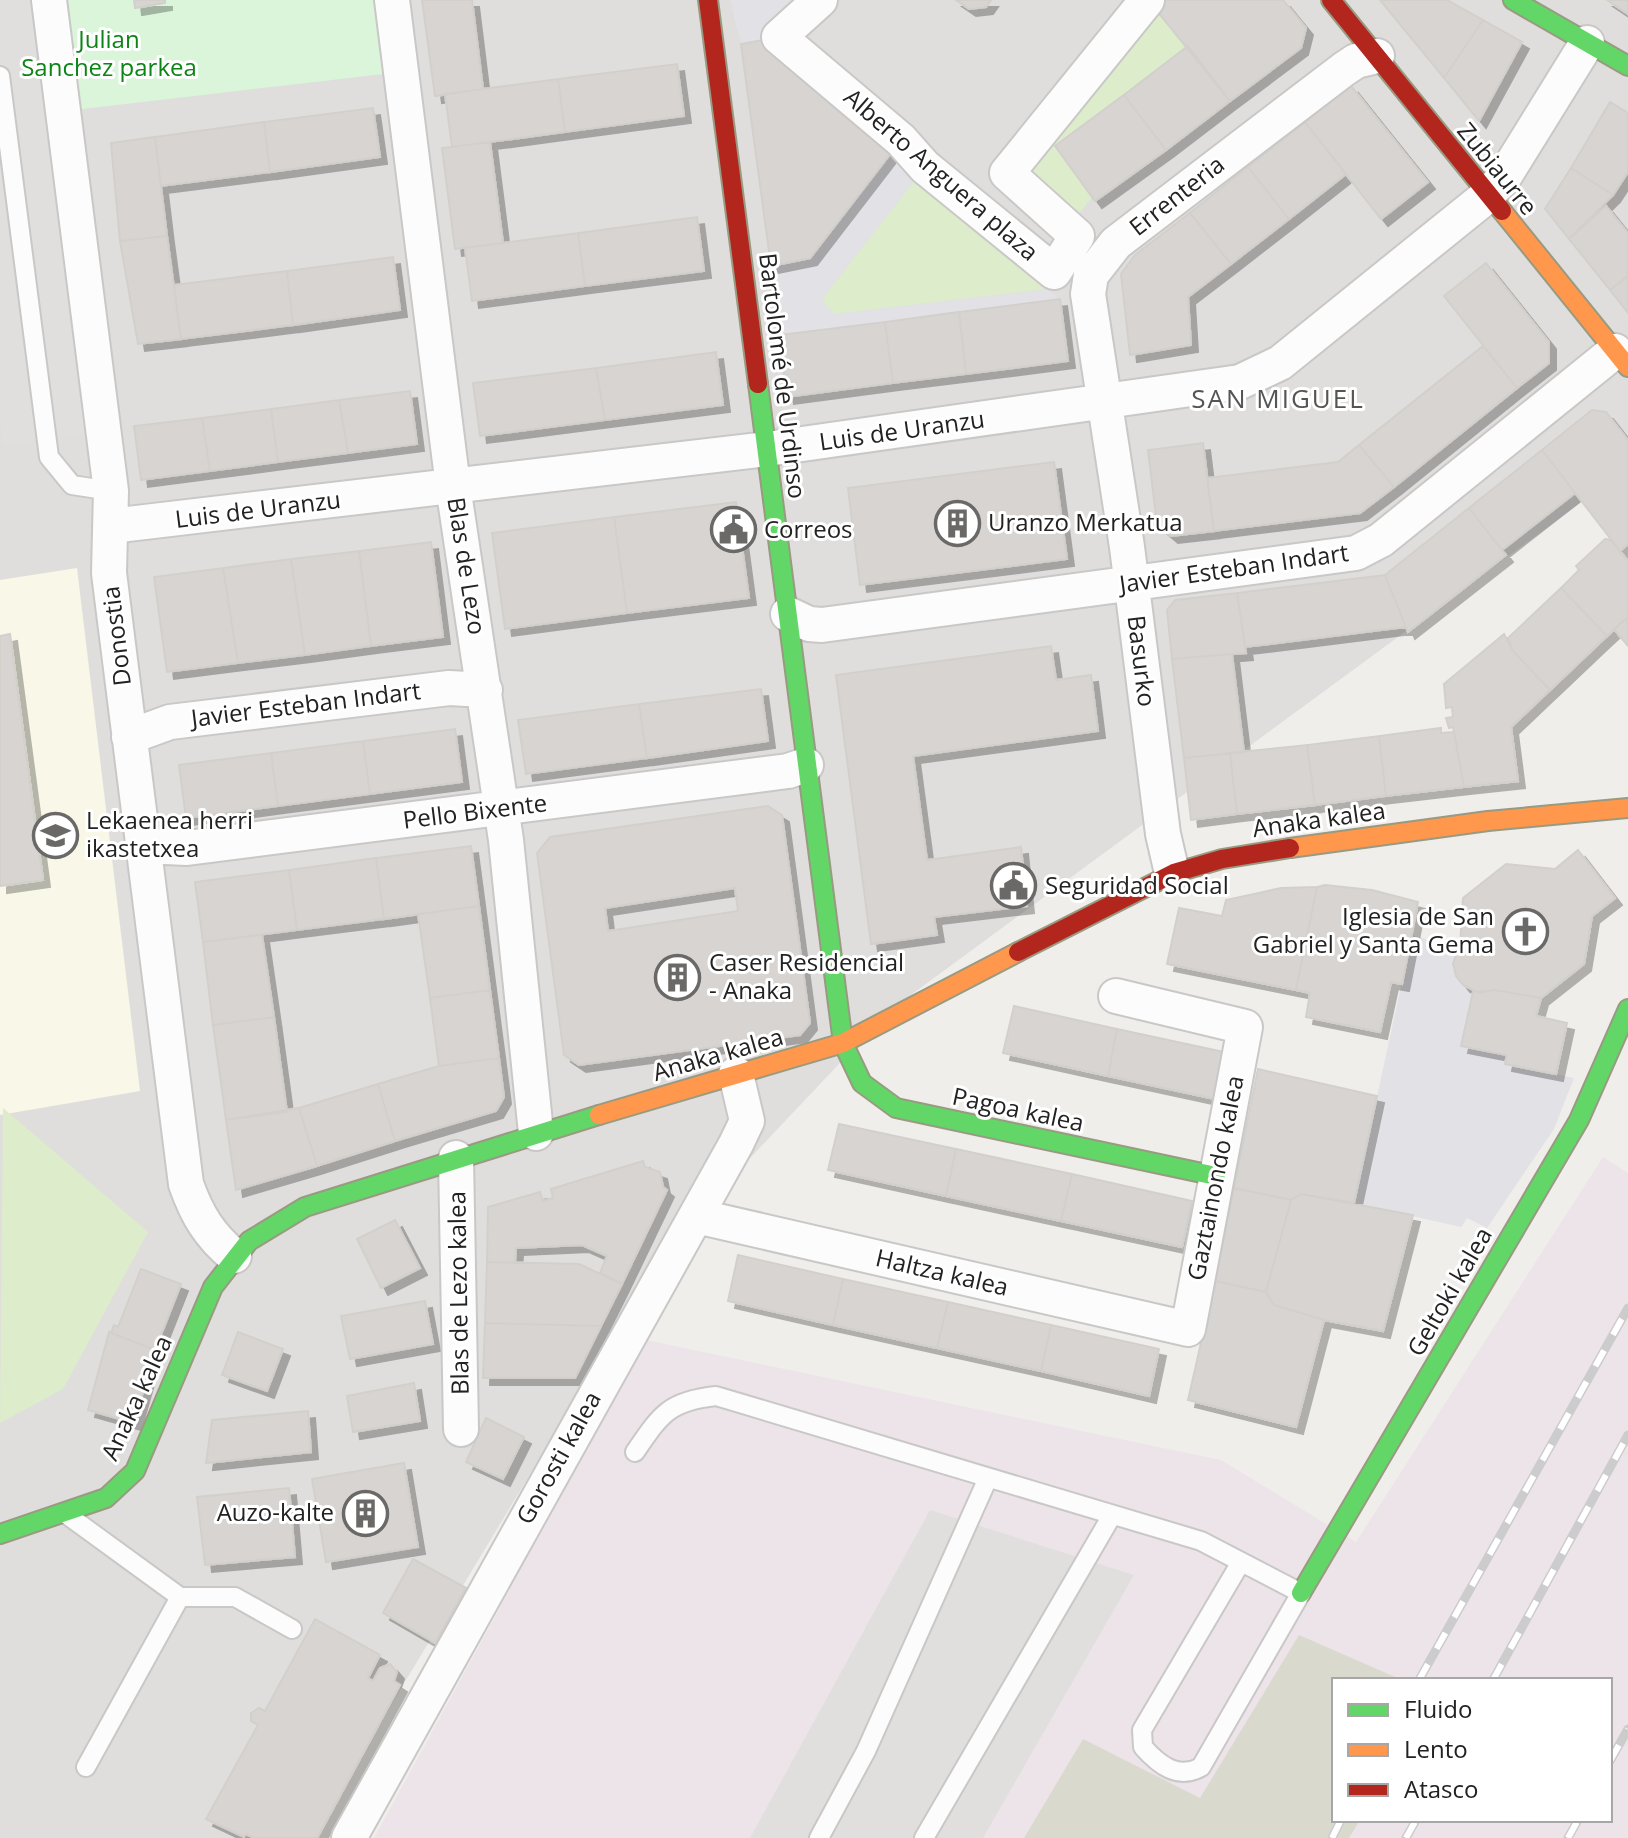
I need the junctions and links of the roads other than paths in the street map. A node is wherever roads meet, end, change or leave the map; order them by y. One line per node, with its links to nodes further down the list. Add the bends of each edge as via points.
1 (49, 0): 17 (street, Donostia)
2 (392, 0): 16 (street, Blas de Lezo)
3 (708, 0): 15 (street, Bartolomé de Urdinso)
4 (820, 0): 5 (street, Alberto Anguera plaza, via 779,37 1054,272 1077,236 1007,173)
5 (1147, 0)
6 (1513, 0): 8 (street)
7 (1343, 7): 9 (street, Zubiaurre)
8 (1587, 43): 10 (street); 12 (street, Luis de Uranzu)
9 (1377, 56): 12 (street, Zubiaurre); 14 (street, Errenteria, via 1344,69 1148,217 1100,261 1088,294)
10 (1628, 66)
11 (0, 76): 17 (lane, via 49,457 72,485)
12 (1487, 196): 13 (street, Zubiaurre); 14 (street, Luis de Uranzu, via 1280,363 1240,382)
13 (1622, 359): 19 (street, Javier Esteban Indart, via 1368,549)
14 (1106, 401): 15 (street, Luis de Uranzu); 19 (street, Basurko)
15 (767, 449): 16 (street, Luis de Uranzu); 20 (street, Bartolomé de Urdinso)
16 (453, 486): 18 (street, Luis de Uranzu); 21 (street, Blas de Lezo)
17 (111, 491): 18 (street, Donostia)
18 (111, 526): 22 (street, Donostia, via 109,573)
19 (1131, 582): 20 (street, Javier Esteban Indart, via 822,625); 30 (street, Basurko)
20 (788, 614): 23 (street, Bartolomé de Urdinso)
21 (485, 690): 22 (street, Javier Esteban Indart, via 449,688 170,722); 25 (street, Blas de Lezo)
22 (129, 737): 29 (street, Donostia)
23 (806, 765): 25 (street, Pello Bixente); 33 (street, Bartolomé de Urdinso)
24 (1628, 796): 27 (street, Anaka kalea)
25 (502, 808): 29 (street, Pello Bixente, via 187,848); 35 (street, Blas de Lezo)
26 (1628, 808): 27 (street, Anaka kalea)
27 (1587, 811): 28 (street, Anaka kalea); 30 (street, Anaka kalea, via 1294,847)
28 (1628, 817)
29 (144, 846): 39 (street, Donostia, via 186,1184 200,1220)
30 (1172, 873): 33 (street, Anaka kalea)
31 (1116, 996): 37 (street, Gaztainondo kalea, via 1245,1027)
32 (1628, 1009): 48 (street, Geltoki kalea, via 1579,1120)
33 (843, 1043): 34 (street, Anaka kalea); 37 (street, Pagoa kalea, via 862,1083 896,1108)
34 (736, 1074): 35 (street, Anaka kalea); 38 (street, Gorosti kalea, via 747,1121)
35 (536, 1133): 36 (street, Anaka kalea)
36 (456, 1158): 39 (street, Anaka kalea, via 305,1207 275,1222); 41 (street, Blas de Lezo kalea)
37 (1216, 1176): 40 (street, Gaztainondo kalea)
38 (696, 1216): 40 (street, Haltza kalea); 52 (street, Gorosti kalea)
39 (234, 1256): 44 (street, Anaka kalea, via 213,1287 135,1471 106,1498)
40 (1188, 1329)
41 (461, 1429)
42 (635, 1452): 43 (lane, via 662,1413 686,1400 716,1396)
43 (988, 1478): 45 (lane); 53 (lane, via 866,1751)
44 (63, 1513): 46 (street, Anaka kalea); 49 (lane)
45 (1111, 1517): 47 (lane, via 1201,1541); 54 (lane)
46 (0, 1534)
47 (1241, 1562): 48 (lane); 48 (lane, via 1142,1730 1143,1747 1176,1773 1201,1767)
48 (1301, 1593)
49 (180, 1597): 50 (lane, via 235,1597); 51 (lane)
50 (292, 1629)
51 (86, 1767)
52 (349, 1838)
53 (819, 1838)
54 (924, 1838)

